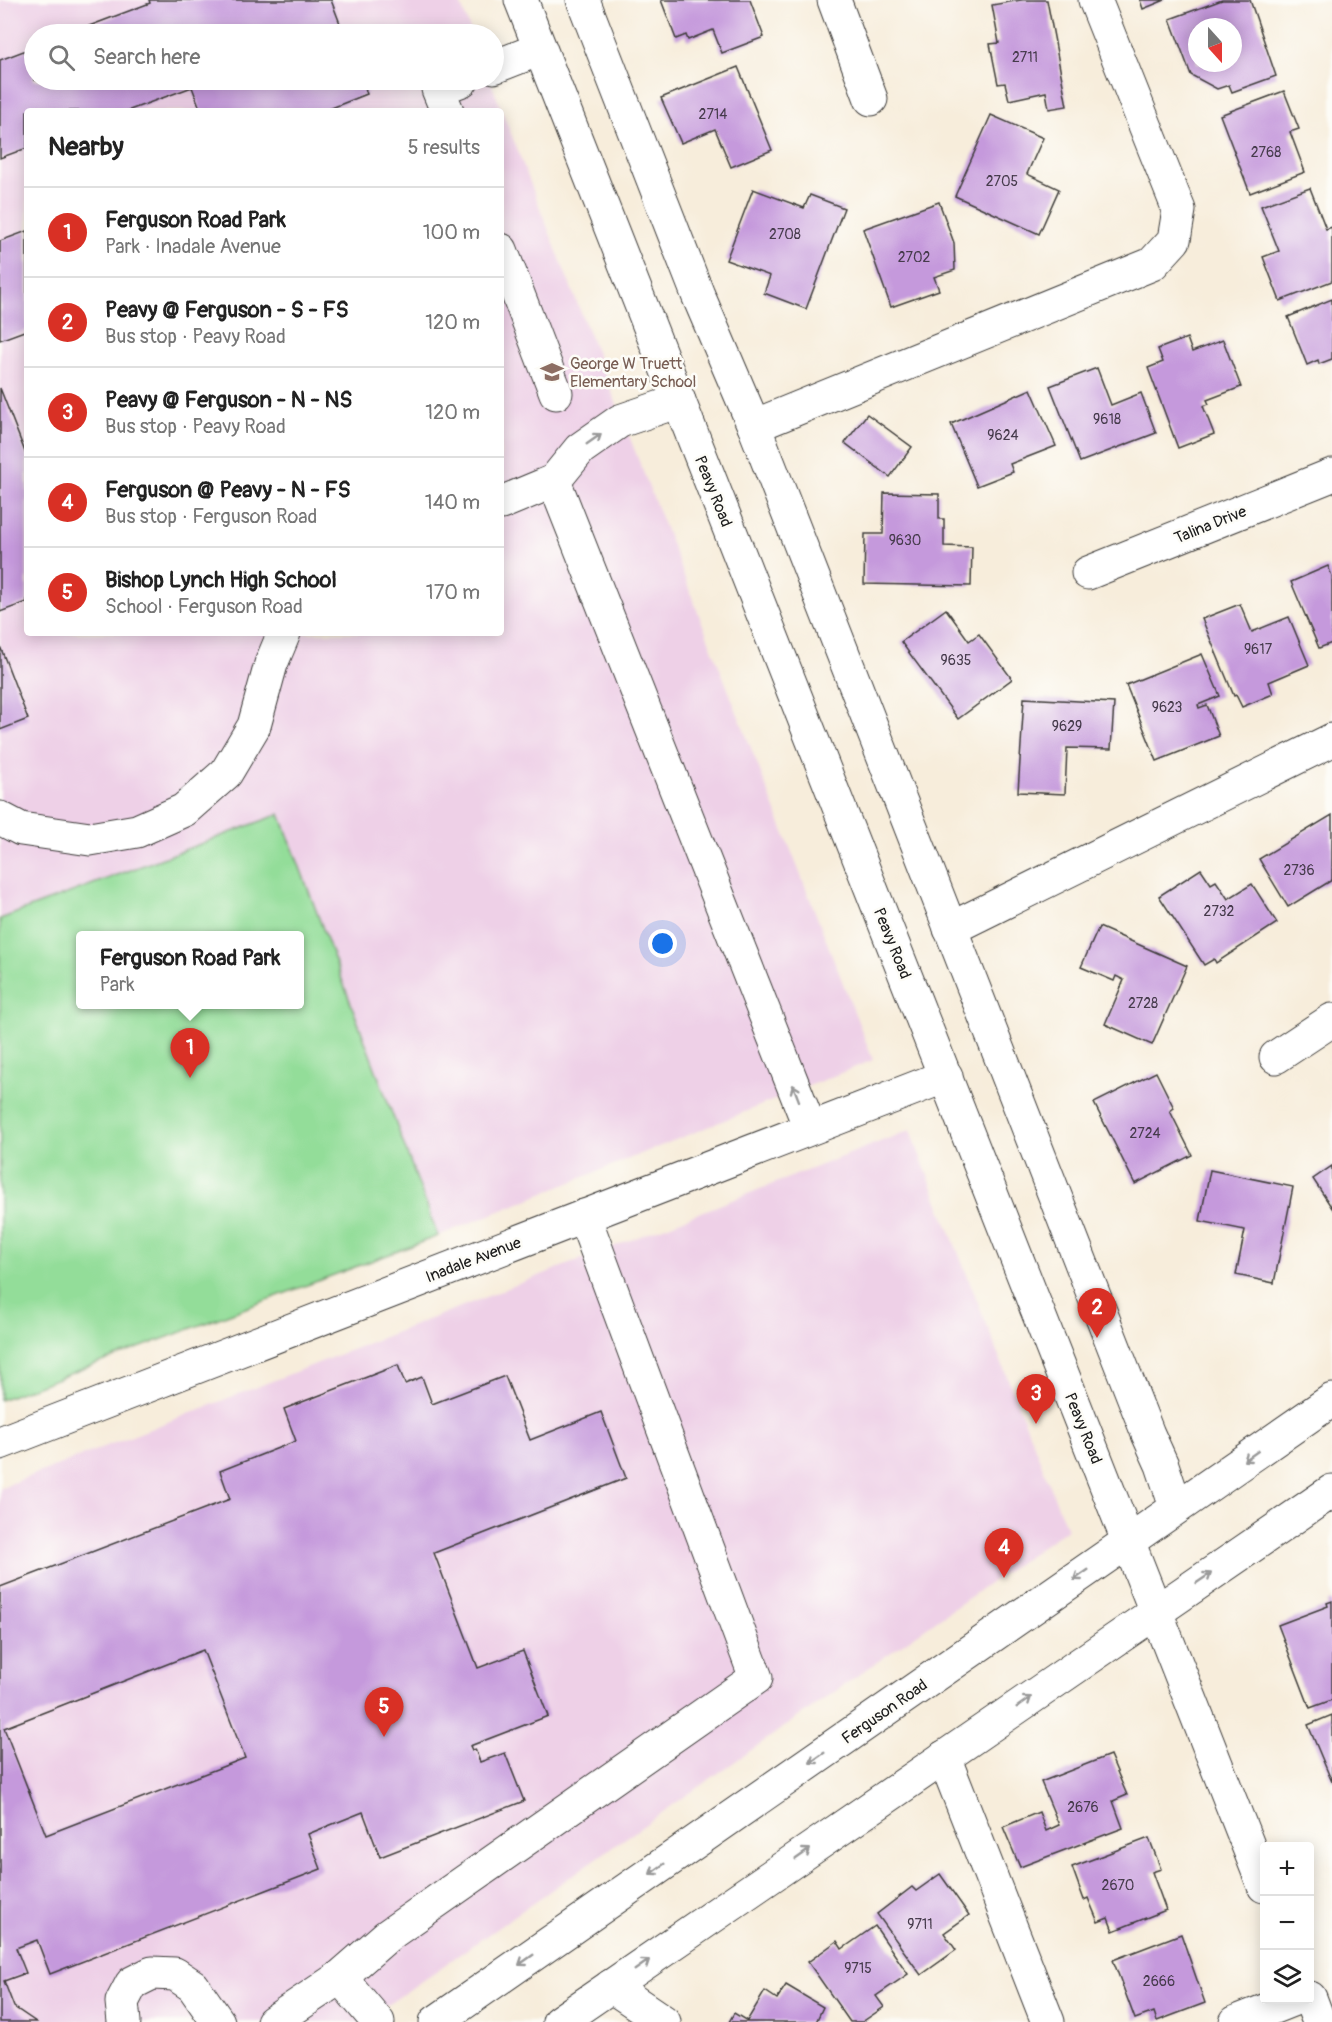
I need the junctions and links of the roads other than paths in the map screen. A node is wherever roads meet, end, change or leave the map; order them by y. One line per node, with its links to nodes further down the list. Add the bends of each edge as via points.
1 (521, 0): 5 (street, Peavy Road)
2 (583, 0): 13 (street, via 698,295)
3 (834, 0): 8 (street)
4 (1095, 0): 13 (street, via 1179,210 1174,240 1152,264)
5 (540, 49): 6 (street); 12 (street, Peavy Road)
6 (504, 63)
7 (438, 90): 9 (street)
8 (872, 99)
9 (446, 108)
10 (504, 258): 11 (street)
11 (556, 393)
12 (679, 401): 15 (street, one-way to 12, via 580,449 620,421); 24 (street, Peavy Road)
13 (754, 426): 21 (street)
14 (1332, 475): 17 (street, Talina Drive)
15 (554, 481): 16 (street); 25 (street, one-way to 15)
16 (504, 502)
17 (1088, 573)
18 (283, 636): 20 (street, via 254,726 226,773 184,810 137,831 90,839 21,829)
19 (1332, 740): 21 (street)
20 (0, 819)
21 (950, 929): 30 (street)
22 (1332, 1020): 23 (street)
23 (1276, 1057)
24 (946, 1076): 25 (street, Inadale Avenue); 31 (street, Peavy Road)
25 (810, 1128): 26 (street, Inadale Avenue)
26 (584, 1216): 28 (street, Inadale Avenue); 35 (street, via 756,1678 387,1936)
27 (1332, 1400): 30 (street, Ferguson Road, one-way to 30)
28 (0, 1443)
29 (1332, 1491): 32 (street, one-way to 29)
30 (1176, 1508): 31 (street, Ferguson Road)
31 (1130, 1542): 32 (street, Peavy Road); 43 (street, Ferguson Road, one-way to 43)
32 (1156, 1611): 33 (street, one-way to 32); 34 (street, Peavy Road)
33 (944, 1757): 36 (street, one-way to 33); 46 (street)
34 (1260, 1876)
35 (340, 1977): 41 (street); 42 (street)
36 (611, 1986): 44 (street); 45 (street)
37 (1282, 2004): 47 (street)
38 (1312, 2004): 48 (street)
39 (124, 2022): 40 (street, via 122,2002 132,1983 152,1973 175,1974 193,1986)
40 (218, 2022)
41 (273, 2022)
42 (378, 2022)
43 (435, 2022)
44 (559, 2022)
45 (664, 2022)
46 (1048, 2022)
47 (1236, 2022)
48 (1319, 2022)

